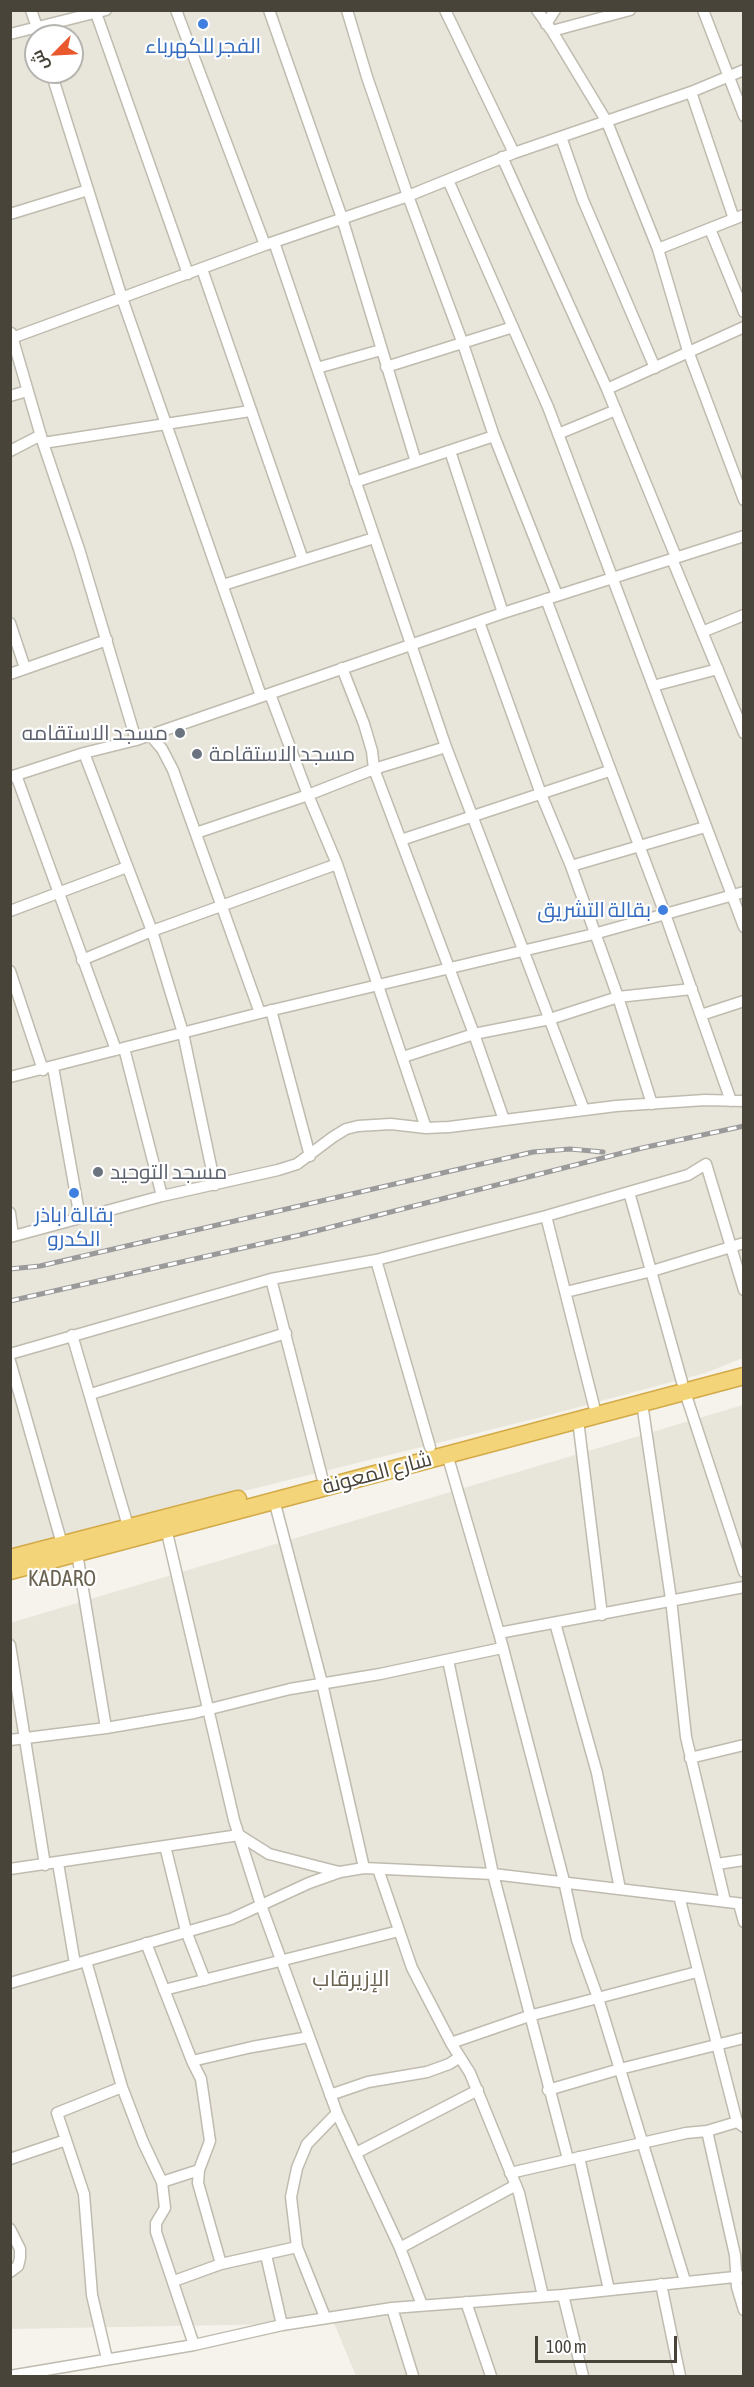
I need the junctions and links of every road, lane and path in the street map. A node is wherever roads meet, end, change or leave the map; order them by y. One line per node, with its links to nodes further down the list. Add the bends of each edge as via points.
1 (176, 10): 28 (street)
2 (269, 10): 26 (street)
3 (347, 10): 23 (street)
4 (445, 10): 19 (street)
5 (537, 10): 11 (street)
6 (555, 10): 11 (street)
7 (630, 10): 11 (street)
8 (702, 10): 13 (street)
9 (101, 12): 10 (street); 31 (street)
10 (64, 24)
11 (549, 28): 17 (street)
12 (744, 70): 13 (street)
13 (728, 76): 15 (street); 16 (street)
14 (55, 84): 22 (street)
15 (691, 92): 17 (street); 25 (street)
16 (744, 116)
17 (607, 122): 18 (street); 29 (street)
18 (561, 137): 19 (street); 42 (street, via 583,200)
19 (514, 153): 20 (street)
20 (502, 157): 21 (street); 43 (street)
21 (448, 180): 23 (street); 34 (street)
22 (88, 190): 24 (street); 32 (street)
23 (408, 196): 26 (street); 37 (street)
24 (10, 214)
25 (739, 217): 27 (street)
26 (342, 218): 28 (street); 38 (street)
27 (710, 229): 29 (street); 33 (street)
28 (269, 243): 30 (street); 41 (street)
29 (658, 249): 39 (street)
30 (202, 269): 31 (street); 47 (street)
31 (188, 274): 32 (street)
32 (122, 298): 36 (street); 48 (street)
33 (744, 312)
34 (513, 327): 37 (street); 49 (street)
35 (744, 327): 39 (street)
36 (11, 335): 44 (street)
37 (463, 344): 40 (street); 50 (street)
38 (381, 350): 40 (street); 41 (street)
39 (688, 351): 42 (street); 56 (street)
40 (386, 367): 54 (street)
41 (317, 368): 55 (street)
42 (655, 368): 43 (street)
43 (607, 390): 46 (street)
44 (27, 391): 45 (street); 51 (street)
45 (10, 396)
46 (616, 410): 49 (street); 59 (street)
47 (250, 411): 48 (street); 60 (street)
48 (165, 424): 51 (street); 62 (street)
49 (558, 434): 61 (street)
50 (494, 436): 53 (street); 63 (street)
51 (42, 439): 52 (street); 70 (street)
52 (10, 450)
53 (450, 451): 54 (street); 65 (street)
54 (416, 462): 55 (street)
55 (355, 482): 58 (street)
56 (744, 500)
57 (744, 536): 59 (street)
58 (374, 538): 60 (street); 71 (street)
59 (674, 558): 61 (street); 69 (street)
60 (303, 560): 62 (street)
61 (614, 578): 63 (street); 76 (street)
62 (223, 585): 77 (street)
63 (557, 595): 64 (street)
64 (546, 599): 65 (street); 84 (street)
65 (503, 613): 67 (street)
66 (744, 615): 69 (street)
67 (479, 622): 71 (street); 86 (street)
68 (10, 623): 72 (street)
69 (702, 632): 74 (street)
70 (107, 640): 72 (street); 80 (street)
71 (413, 645): 73 (street); 81 (street)
72 (26, 668): 75 (street)
73 (342, 668): 77 (street); 83 (street, via 364,724)
74 (718, 669): 76 (street); 78 (street)
75 (10, 674)
76 (653, 686): 89 (street)
77 (266, 695): 79 (street); 87 (street)
78 (744, 733)
79 (150, 735): 80 (street); 90 (street, via 173,770)
80 (136, 740): 82 (street)
81 (446, 747): 83 (street); 88 (street)
82 (84, 753): 85 (street); 95 (street)
83 (374, 769): 87 (street); 91 (street)
84 (609, 771): 86 (street); 92 (street)
85 (13, 776): 97 (street)
86 (541, 794): 88 (street); 94 (street)
87 (308, 795): 90 (street); 93 (street)
88 (471, 816): 91 (street); 105 (street)
89 (705, 827): 92 (street); 98 (street)
90 (196, 833): 99 (street)
91 (401, 840): 107 (street)
92 (637, 846): 94 (street); 101 (street)
93 (337, 864): 99 (street); 109 (street)
94 (571, 866): 104 (street)
95 (127, 867): 97 (street); 103 (street)
96 (744, 892): 98 (street)
97 (59, 894): 100 (street); 106 (street)
98 (732, 896): 101 (street); 102 (street)
99 (221, 906): 103 (street); 113 (street)
100 (10, 911)
101 (665, 914): 104 (street); 110 (street)
102 (744, 927)
103 (152, 931): 106 (street); 116 (street)
104 (594, 934): 105 (street); 111 (street)
105 (524, 949): 107 (street); 115 (street)
106 (82, 960): 118 (street)
107 (449, 969): 109 (street); 117 (street)
108 (10, 971): 120 (street)
109 (379, 986): 113 (street); 119 (street)
110 (692, 989): 111 (street); 114 (street)
111 (618, 997): 115 (street); 124 (street)
112 (744, 1001): 114 (street)
113 (266, 1012): 116 (street); 128 (street)
114 (700, 1015): 122 (street)
115 (550, 1019): 117 (street); 125 (street)
116 (183, 1033): 118 (street); 129 (street)
117 (474, 1034): 119 (street); 126 (street)
118 (120, 1049): 120 (street); 131 (street)
119 (403, 1057): 127 (street)
120 (48, 1068): 121 (street); 134 (street)
121 (10, 1077)
122 (731, 1101): 123 (street); 124 (street)
123 (744, 1101)
124 (652, 1104): 125 (street)
125 (584, 1110): 126 (street)
126 (504, 1120): 127 (street)
127 (426, 1128): 128 (street, via 358,1126 340,1133)
128 (310, 1155): 129 (street, via 278,1170)
129 (215, 1185): 131 (street)
130 (629, 1192): 133 (street); 137 (street, via 688,1175 706,1164); 139 (street)
131 (162, 1196): 134 (street)
132 (10, 1213): 135 (street)
133 (546, 1216): 138 (street); 142 (street)
134 (80, 1218): 135 (street)
135 (12, 1237)
136 (744, 1243): 137 (street)
137 (732, 1246): 139 (street); 141 (street)
138 (376, 1260): 140 (street); 154 (street)
139 (652, 1271): 142 (street); 149 (street)
140 (271, 1279): 143 (street); 144 (street)
141 (744, 1290)
142 (566, 1292): 152 (street)
143 (286, 1334): 150 (street); 156 (street)
144 (72, 1335): 145 (street); 150 (street)
145 (10, 1354)
146 (10, 1361): 160 (street)
147 (744, 1365): 149 (highway, شارع المعونة)
148 (744, 1376): 149 (highway, شارع المعونة)
149 (683, 1387): 151 (highway, شارع المعونة); 152 (highway, شارع المعونة); 164 (street)
150 (91, 1394): 159 (street)
151 (642, 1403): 153 (highway, شارع المعونة); 166 (street)
152 (594, 1406): 154 (highway, شارع المعونة)
153 (578, 1420): 155 (highway, شارع المعونة); 167 (street)
154 (430, 1447): 156 (highway, شارع المعونة)
155 (447, 1454): 157 (highway, شارع المعونة); 169 (street)
156 (322, 1477): 158 (highway, شارع المعونة)
157 (274, 1500): 158 (highway, شارع المعونة); 173 (street)
158 (165, 1524): 159 (highway, شارع المعونة); 161 (highway, شارع المعونة); 174 (street)
159 (128, 1526): 160 (highway, شارع المعونة)
160 (62, 1544): 162 (highway, شارع المعونة)
161 (77, 1553): 163 (highway, شارع المعونة); 175 (street)
162 (10, 1558)
163 (10, 1570)
164 (744, 1572)
165 (744, 1587): 166 (street)
166 (672, 1599): 167 (street); 179 (street)
167 (602, 1615): 168 (street)
168 (555, 1623): 169 (street); 192 (street, via 597,1773)
169 (499, 1633): 171 (street)
170 (10, 1645): 176 (street)
171 (502, 1648): 172 (street); 191 (street)
172 (448, 1660): 173 (street); 190 (street)
173 (322, 1683): 174 (street); 186 (street)
174 (210, 1709): 175 (street); 180 (street)
175 (106, 1728): 176 (street)
176 (26, 1738): 177 (street); 185 (street)
177 (10, 1740)
178 (744, 1745): 179 (street)
179 (690, 1758): 184 (street)
180 (239, 1835): 181 (street); 189 (street, via 269,1854); 196 (street)
181 (165, 1846): 183 (street); 198 (street)
182 (744, 1860): 184 (street)
183 (58, 1863): 185 (street); 202 (street)
184 (717, 1864): 194 (street)
185 (45, 1865): 187 (street)
186 (364, 1868): 188 (street); 189 (street)
187 (10, 1869)
188 (378, 1869): 190 (street); 199 (street)
189 (340, 1872): 196 (street)
190 (493, 1874): 191 (street); 208 (street)
191 (564, 1881): 192 (street); 207 (street, via 577,1940)
192 (620, 1889): 193 (street)
193 (679, 1896): 194 (street); 203 (street)
194 (725, 1901): 195 (street)
195 (741, 1904): 197 (street)
196 (261, 1905): 198 (street, via 231,1919); 201 (street)
197 (744, 1922)
198 (186, 1932): 200 (street); 204 (street)
199 (399, 1932): 201 (street); 211 (street, via 412,1968)
200 (146, 1943): 202 (street); 206 (street)
201 (282, 1961): 204 (street); 209 (street)
202 (81, 1963): 205 (street); 216 (street)
203 (697, 1972): 207 (street); 212 (street)
204 (205, 1980): 206 (street)
205 (10, 1983)
206 (164, 1990): 214 (street)
207 (598, 1998): 208 (street); 215 (street)
208 (529, 2016): 211 (street); 218 (street)
209 (309, 2037): 214 (street); 219 (street)
210 (744, 2038): 212 (street)
211 (451, 2043): 213 (street)
212 (716, 2044): 215 (street); 221 (street)
213 (460, 2057): 217 (street); 219 (street, via 427,2072 368,2082)
214 (192, 2061): 228 (street, via 201,2079 210,2141)
215 (620, 2069): 218 (street); 224 (street)
216 (122, 2088): 223 (street, via 57,2113); 230 (street)
217 (478, 2090): 225 (street); 229 (street)
218 (548, 2090): 226 (street)
219 (330, 2095): 220 (street)
220 (337, 2113): 225 (street); 233 (street, via 307,2144 297,2168 291,2197)
221 (740, 2125): 222 (street)
222 (707, 2131): 224 (street); 238 (street)
223 (66, 2140): 227 (street); 252 (street, via 84,2194 92,2295)
224 (642, 2144): 226 (street); 240 (street)
225 (356, 2153): 234 (street)
226 (573, 2158): 229 (street); 242 (street)
227 (10, 2159)
228 (199, 2170): 230 (street); 236 (street, via 198,2183)
229 (510, 2173): 231 (street)
230 (162, 2182): 239 (street, via 165,2208 156,2223 156,2232)
231 (516, 2185): 234 (street); 244 (street)
232 (10, 2229): 237 (street, via 20,2249 18,2266)
233 (297, 2247): 235 (street); 249 (street)
234 (400, 2248): 246 (street)
235 (266, 2255): 236 (street); 250 (street)
236 (221, 2264): 239 (street)
237 (10, 2271)
238 (740, 2277): 240 (street); 248 (street)
239 (174, 2281): 251 (street)
240 (686, 2281): 241 (street)
241 (661, 2284): 242 (street); 257 (street)
242 (609, 2290): 243 (street)
243 (563, 2295): 244 (street); 256 (street)
244 (543, 2296): 245 (street)
245 (466, 2302): 246 (street); 255 (street)
246 (422, 2305): 247 (street)
247 (392, 2308): 249 (street); 254 (street)
248 (744, 2310)
249 (326, 2317): 250 (street)
250 (282, 2325): 251 (street)
251 (194, 2345): 252 (street)
252 (107, 2359): 253 (street)
253 (10, 2376)
254 (413, 2376)
255 (492, 2376)
256 (583, 2376)
257 (680, 2376)

